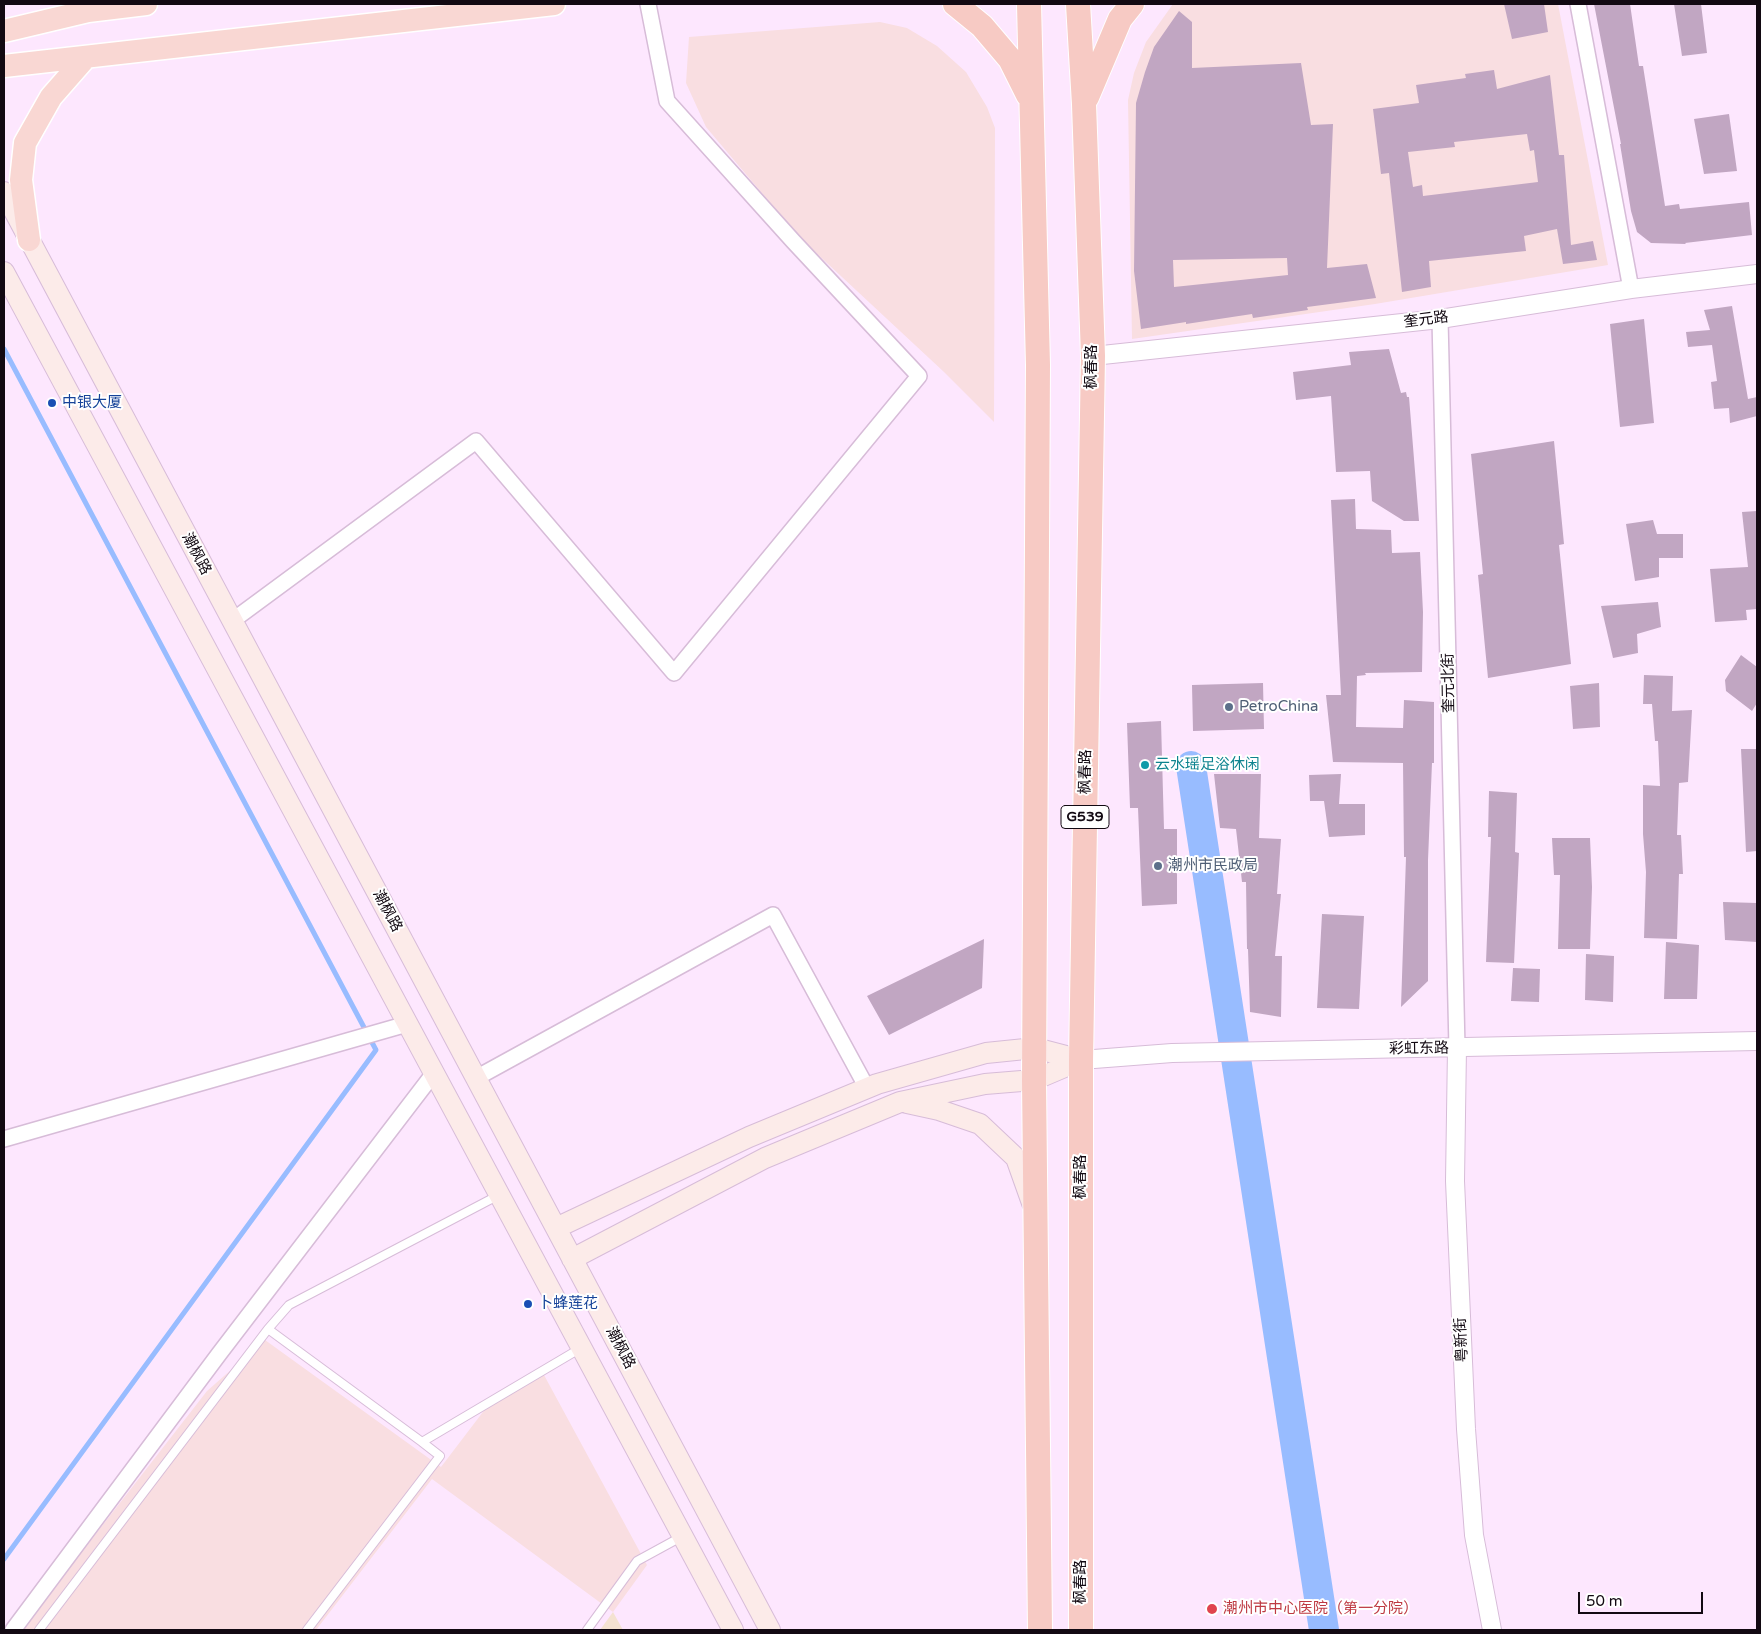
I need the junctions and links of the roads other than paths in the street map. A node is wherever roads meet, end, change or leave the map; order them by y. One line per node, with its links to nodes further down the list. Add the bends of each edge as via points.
1 (146, 4): 9 (main road)
2 (554, 4): 11 (main road)
3 (648, 4): 22 (street, via 667,101 792,241 920,376 674,673 476,442)
4 (955, 4): 13 (highway, via 982,26 1010,59)
5 (1029, 4): 13 (highway)
6 (1078, 4): 14 (highway, 枫春路 / G539)
7 (1132, 4): 14 (highway, via 1120,19)
8 (1578, 4): 19 (street)
9 (82, 7): 10 (main road)
10 (4, 31)
11 (86, 57): 12 (main road); 16 (main road, via 51,97 25,143 21,180)
12 (4, 66)
13 (1031, 101): 25 (highway, via 1038,366)
14 (1084, 104): 21 (highway, 枫春路 / G539)
15 (4, 192): 16 (main road, 潮枫路)
16 (29, 240): 22 (main road, 潮枫路)
17 (4, 272): 23 (main road)
18 (1757, 274): 19 (street, 奎元路)
19 (1630, 289): 20 (street, 奎元路)
20 (1440, 318): 21 (street, 奎元路); 26 (street, 奎元北街)
21 (1093, 356): 27 (highway, 枫春路 / G539)
22 (232, 620): 29 (main road, 潮枫路)
23 (407, 1024): 28 (main road); 33 (street)
24 (1757, 1042): 26 (street, 彩虹东路)
25 (1035, 1048): 27 (main road); 30 (highway); 31 (main road, via 986,1053)
26 (1457, 1048): 27 (street, 彩虹东路, via 1172,1052); 50 (street, 粤新街, via 1455,1181 1466,1429 1474,1535)
27 (1081, 1060): 30 (main road); 49 (highway, 枫春路 / G539)
28 (434, 1073): 34 (main road); 42 (street, via 218,1354)
29 (476, 1078): 31 (street, via 773,915); 36 (main road, 潮枫路)
30 (1034, 1080): 32 (main road, via 985,1084); 35 (highway)
31 (867, 1088): 36 (main road, via 749,1137)
32 (900, 1102): 35 (main road, via 939,1110 980,1124 1016,1158); 37 (main road, via 765,1158)
33 (4, 1139)
34 (499, 1195): 38 (lane, via 289,1305); 39 (main road)
35 (1036, 1213): 48 (highway)
36 (556, 1228): 37 (main road, 潮枫路)
37 (572, 1259): 47 (main road, 潮枫路)
38 (268, 1329): 40 (lane); 43 (lane)
39 (581, 1348): 40 (lane); 41 (main road)
40 (422, 1442): 44 (lane, via 440,1456)
41 (682, 1536): 45 (lane, via 637,1561); 46 (main road)
42 (13, 1630)
43 (39, 1630)
44 (307, 1630)
45 (588, 1630)
46 (733, 1630)
47 (770, 1630)
48 (1040, 1630)
49 (1080, 1630)
50 (1492, 1630)

